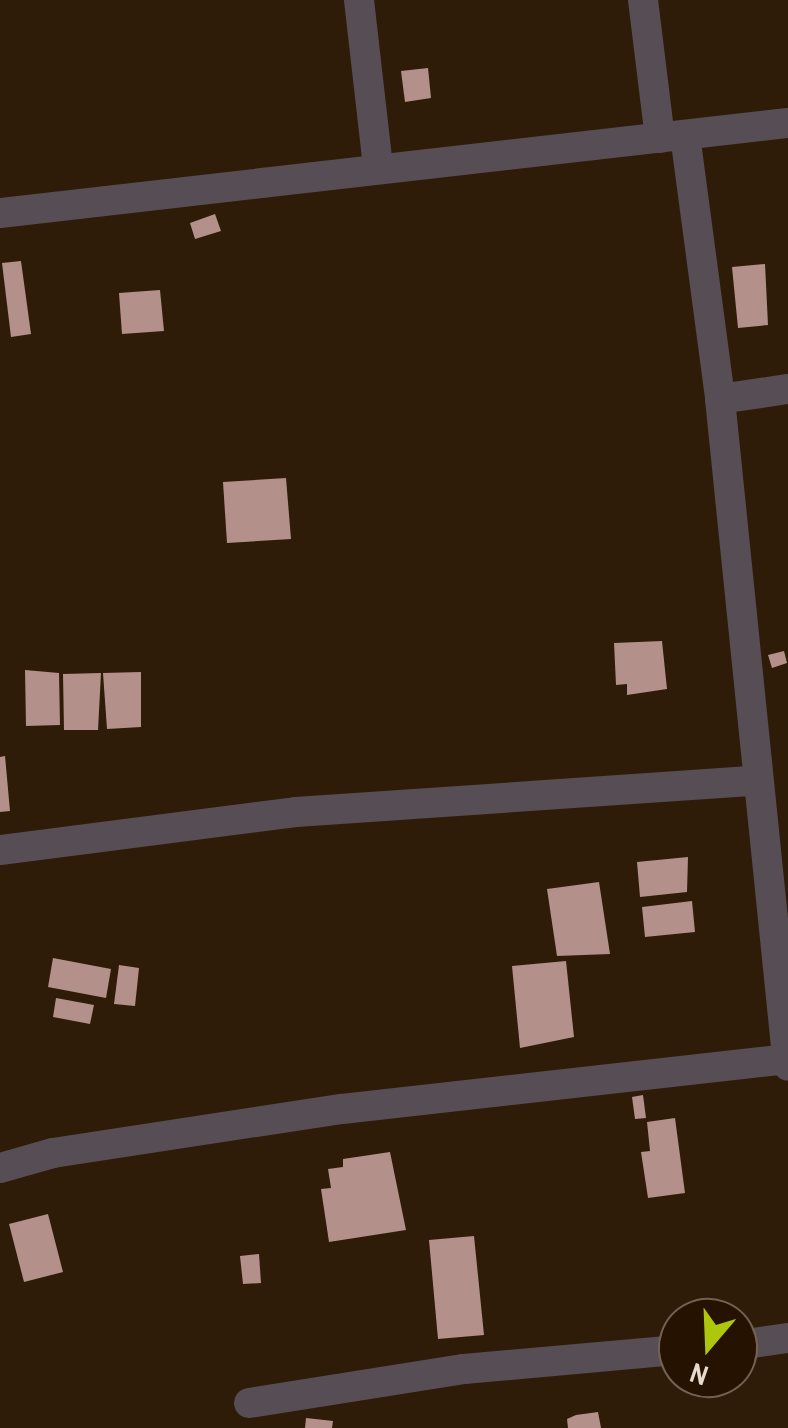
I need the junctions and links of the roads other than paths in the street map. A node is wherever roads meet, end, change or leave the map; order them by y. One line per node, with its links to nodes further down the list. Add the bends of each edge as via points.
1 (359, 0): 5 (street)
2 (643, 0): 4 (street)
3 (788, 123): 4 (street)
4 (672, 137): 5 (street); 8 (street)
5 (378, 167): 6 (street)
6 (0, 213)
7 (788, 390): 8 (street)
8 (720, 399): 9 (street)
9 (754, 781): 10 (street, via 296,812); 11 (street)
10 (0, 850)
11 (787, 1062): 12 (street, via 342,1109)
12 (0, 1168)
13 (788, 1338): 14 (street)
14 (758, 1342)
15 (658, 1352): 16 (street, via 464,1369)
16 (249, 1403)

